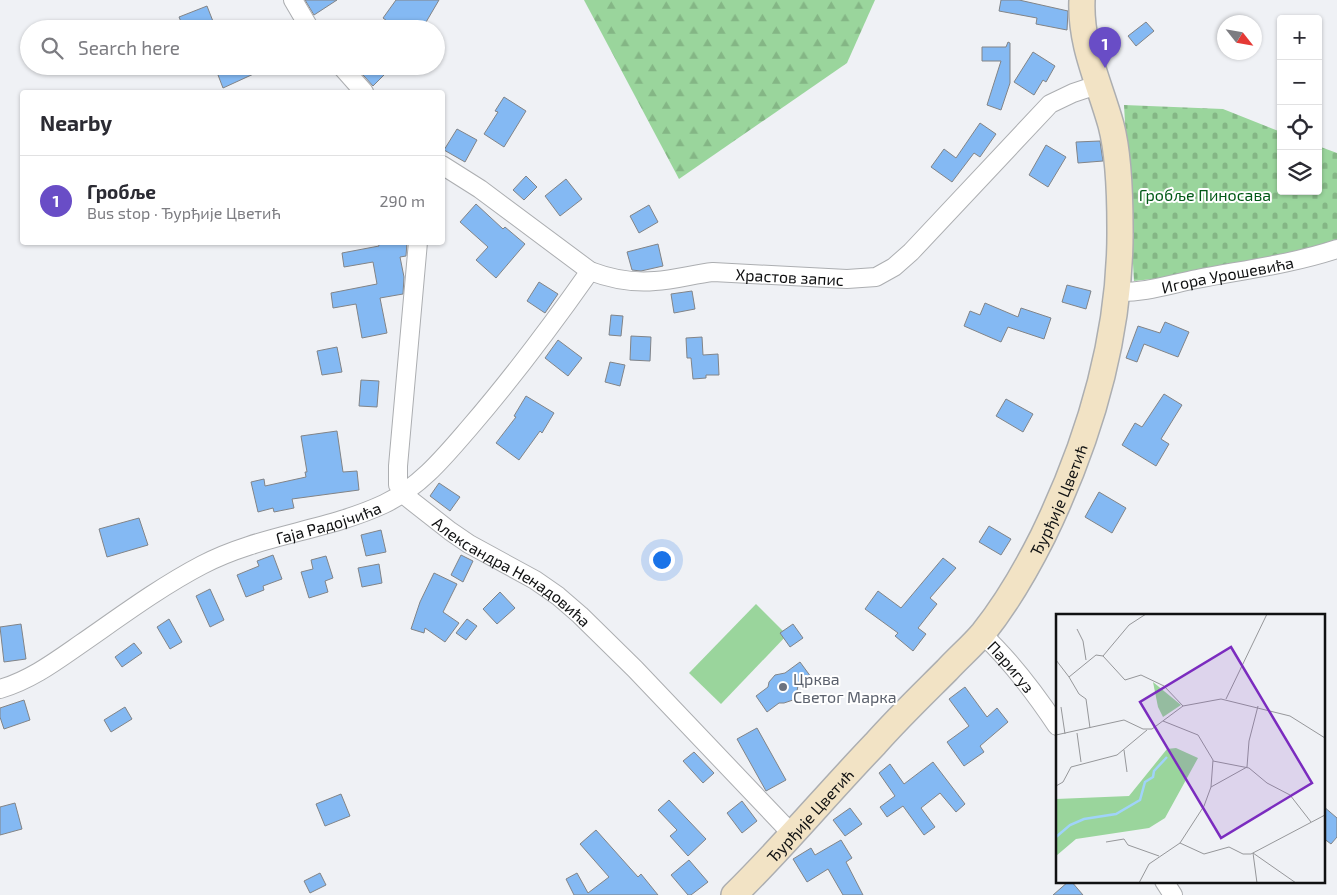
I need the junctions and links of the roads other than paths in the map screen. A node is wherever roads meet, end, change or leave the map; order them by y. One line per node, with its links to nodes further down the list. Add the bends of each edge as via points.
1 (293, 0): 3 (street)
2 (1082, 0): 5 (street, Ђурђије Цветић, via 1084,40)
3 (305, 20)
4 (349, 75): 6 (street)
5 (1098, 86): 10 (street, Храстов запис, via 1050,104 911,252 876,277 848,280 713,272 644,282); 11 (street, Ђурђије Цветић, via 1116,148 1120,225)
6 (362, 90)
7 (445, 169): 10 (street, Храстов запис, via 480,189)
8 (418, 245): 12 (street, via 398,477)
9 (1337, 249): 11 (street, Игора Урошевића, via 1133,292)
10 (590, 271): 12 (street, Гаја Радојчића, via 546,333 484,410 423,478)
11 (1117, 292): 13 (street, Ђурђије Цветић, via 1104,363 1074,468 1027,567)
12 (403, 493): 14 (street, Гаја Радојчића, via 352,517 233,551 202,565 31,676); 16 (street, Александра Ненадовића, via 450,532 558,596 635,670)
13 (982, 634): 15 (street, Паригуз, via 1037,696); 16 (street, Ђурђије Цветић, via 874,744)
14 (0, 689)
15 (1056, 724)
16 (793, 835): 18 (street, Ђурђије Цветић)
17 (1165, 882): 19 (street)
18 (734, 895)
19 (1173, 895)

